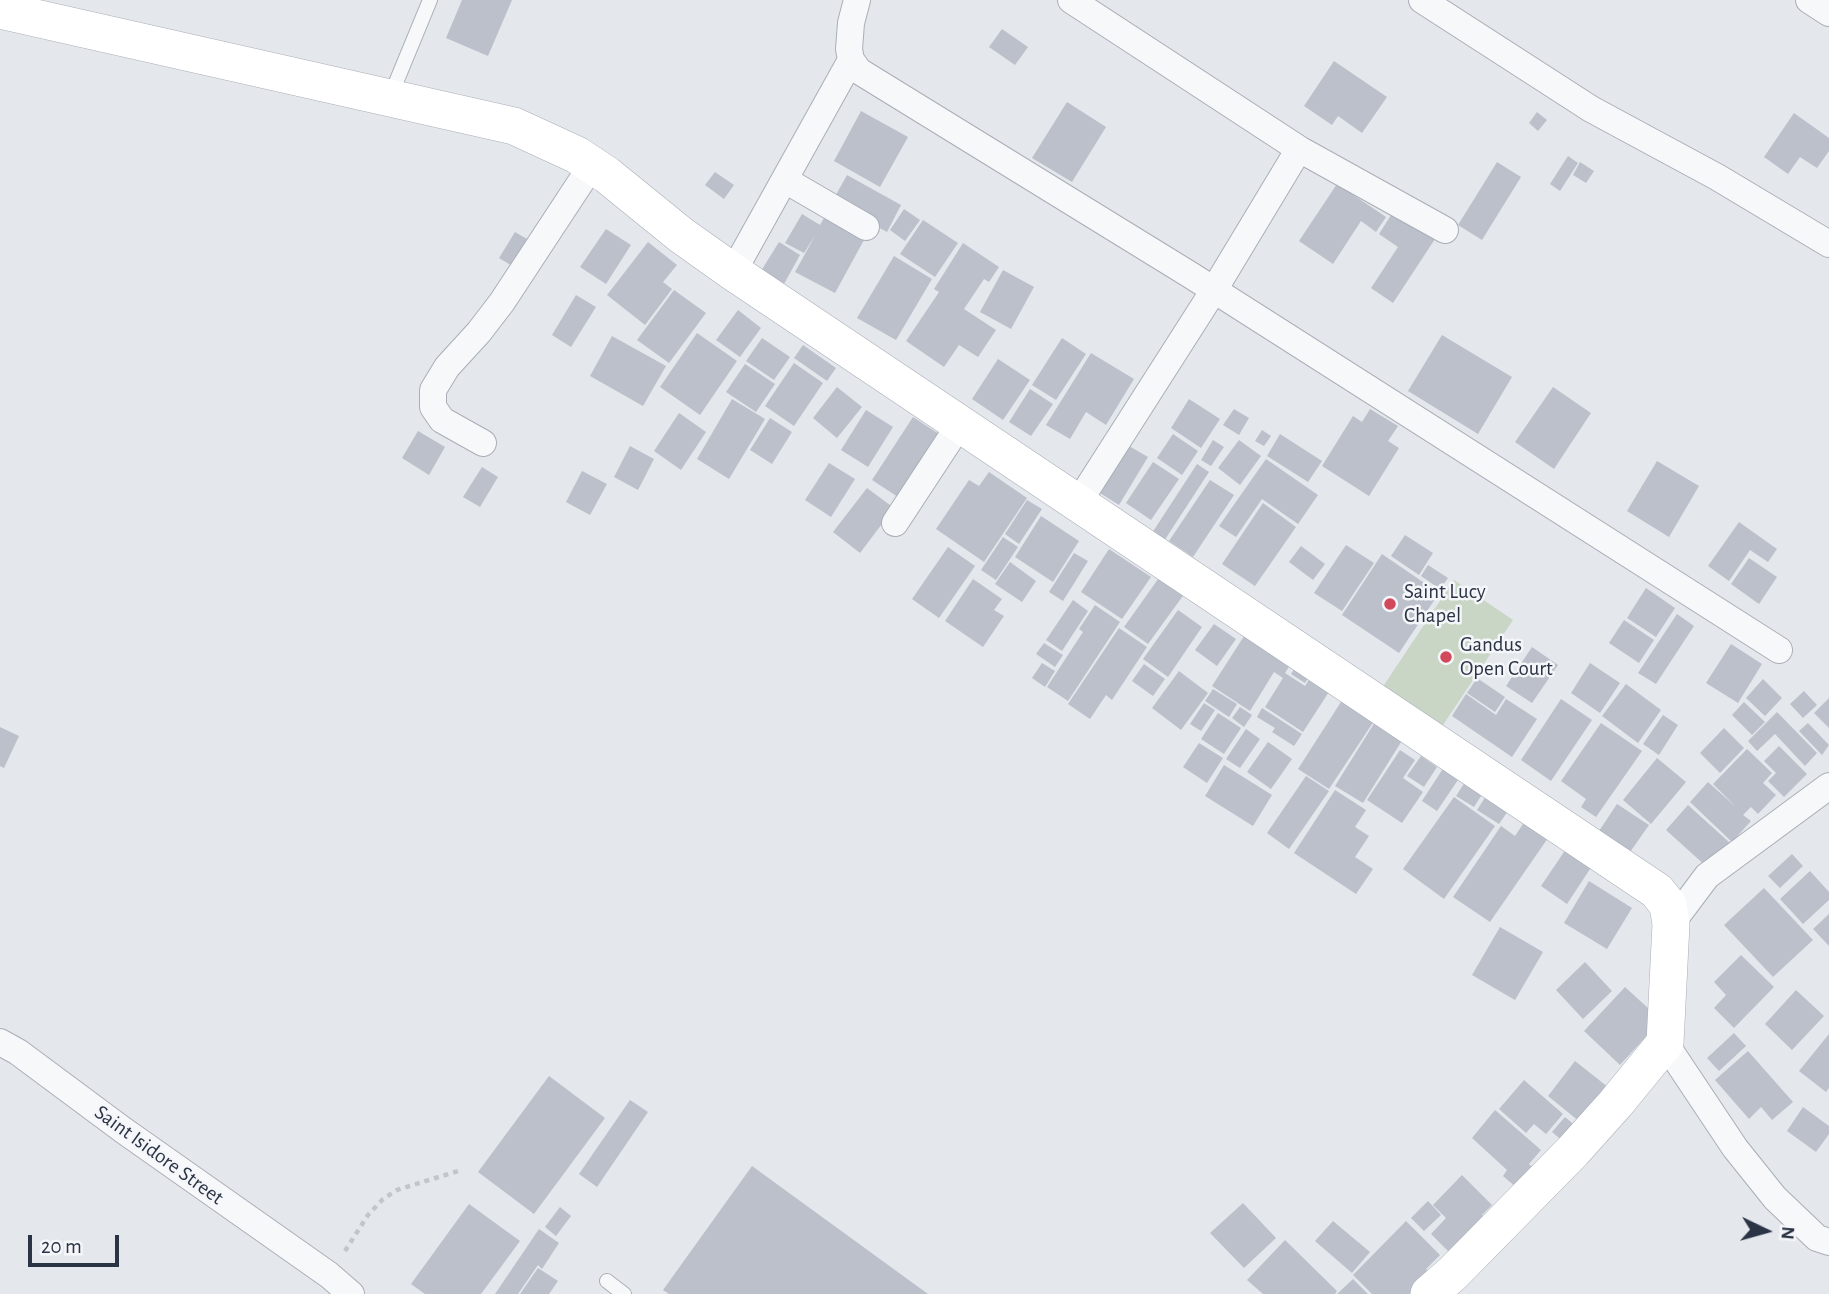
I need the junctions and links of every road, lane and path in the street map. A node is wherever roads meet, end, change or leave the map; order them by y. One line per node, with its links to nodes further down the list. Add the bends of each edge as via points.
1 (430, 0): 9 (lane)
2 (857, 0): 8 (street, via 850,23)
3 (1071, 0): 10 (street)
4 (1422, 0): 15 (street, via 1591,109)
5 (1810, 0): 7 (street)
6 (0, 10): 9 (street)
7 (1829, 13)
8 (851, 60): 12 (street); 17 (street, via 859,71)
9 (390, 99): 11 (street, via 514,126)
10 (1299, 149): 14 (street); 17 (street)
11 (592, 164): 16 (street); 19 (street, via 502,302 433,390 433,407 442,420)
12 (785, 180): 13 (street); 16 (street)
13 (866, 227)
14 (1445, 230)
15 (1829, 244)
16 (733, 272): 18 (street)
17 (1214, 290): 20 (street); 22 (street)
18 (960, 424): 20 (street); 21 (street)
19 (483, 443)
20 (1078, 503): 24 (street, via 1657,891 1668,905)
21 (895, 523)
22 (1779, 650)
23 (1829, 786): 24 (street, via 1707,876)
24 (1671, 925): 26 (street)
25 (0, 1042): 29 (street, Saint Isidore Street)
26 (1665, 1043): 28 (street, via 1735,1148 1775,1198 1817,1238); 33 (street, via 1573,1151)
27 (458, 1171): 29 (path, via 383,1199 368,1214)
28 (1829, 1242)
29 (329, 1275): 31 (street, Saint Isidore Street)
30 (607, 1281): 32 (lane)
31 (351, 1294)
32 (624, 1294)
33 (1429, 1294)

